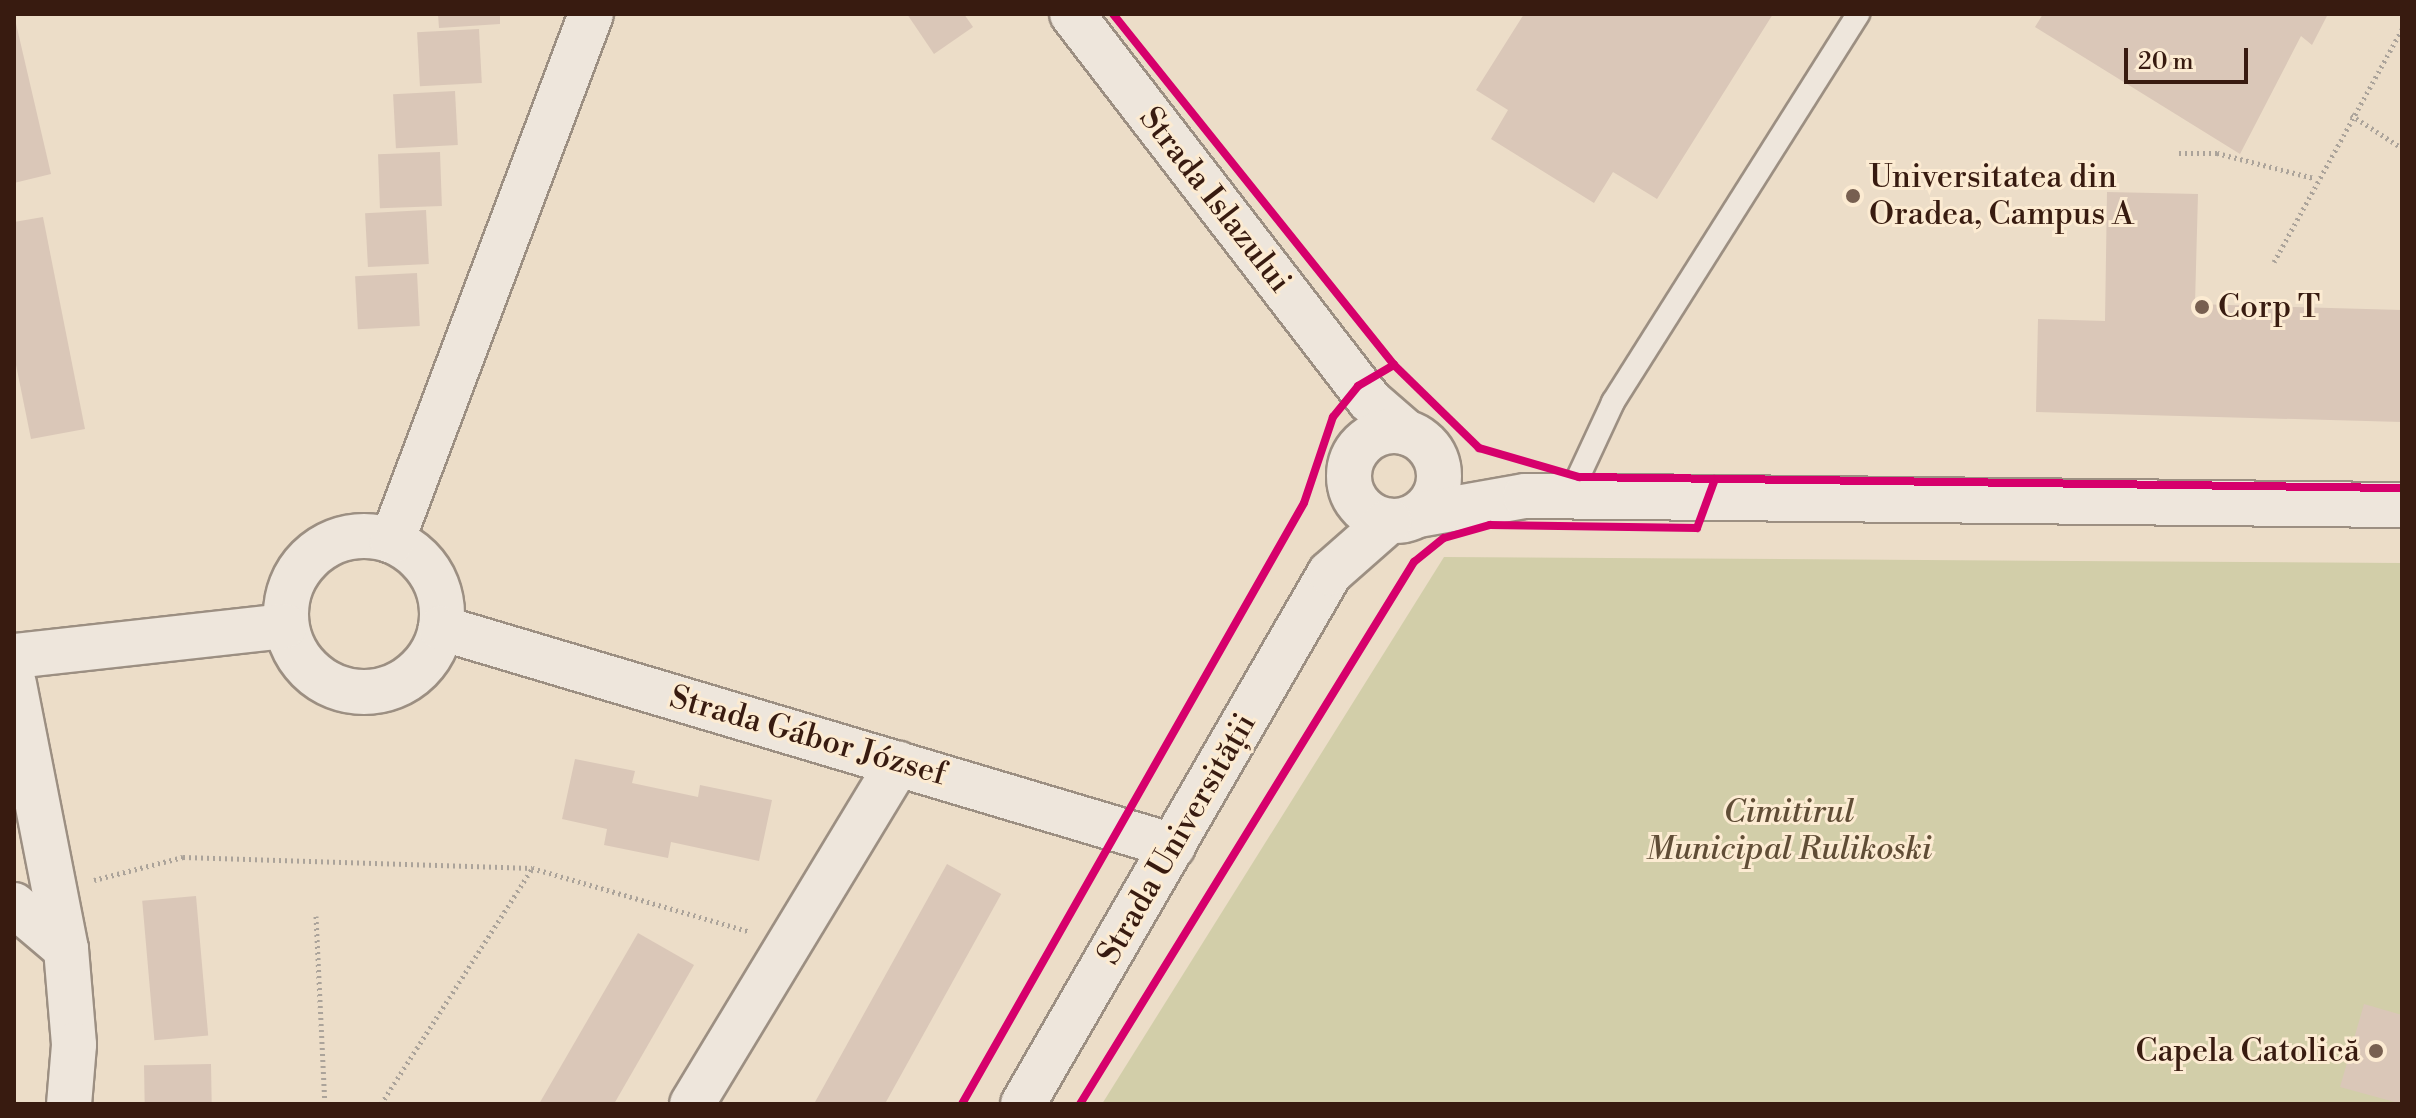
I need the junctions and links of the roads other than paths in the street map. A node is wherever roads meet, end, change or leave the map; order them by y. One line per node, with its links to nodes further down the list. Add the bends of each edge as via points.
1 (591, 14): 11 (street)
2 (1072, 14): 4 (street, Strada Islazului)
3 (1858, 14): 8 (lane, via 1613,402)
4 (1358, 386): 5 (street, Strada Islazului); 6 (street)
5 (1419, 442): 6 (street, via 1377,435); 7 (street, via 1473,478); 10 (street, via 1440,478)
6 (1352, 468): 10 (street, via 1362,509); 12 (street, Strada Universității)
7 (1525, 496): 8 (street); 10 (street)
8 (1569, 497): 9 (street)
9 (2402, 505)
10 (1403, 518): 12 (street, Strada Universității)
11 (392, 541): 13 (street, via 353,535 327,544 298,569); 14 (street, via 432,573)
12 (1330, 573): 18 (street, Strada Universității)
13 (284, 626): 14 (street, via 300,660 320,679 376,691 423,665); 15 (street)
14 (441, 628): 17 (street, Strada Gábor József)
15 (14, 656)
16 (14, 684): 20 (street)
17 (898, 764): 18 (street, Strada Gábor József); 22 (street)
18 (1173, 846): 23 (street, Strada Universității)
19 (14, 905): 20 (street)
20 (66, 949): 21 (street, via 74,1045)
21 (69, 1104)
22 (692, 1104)
23 (1023, 1104)

